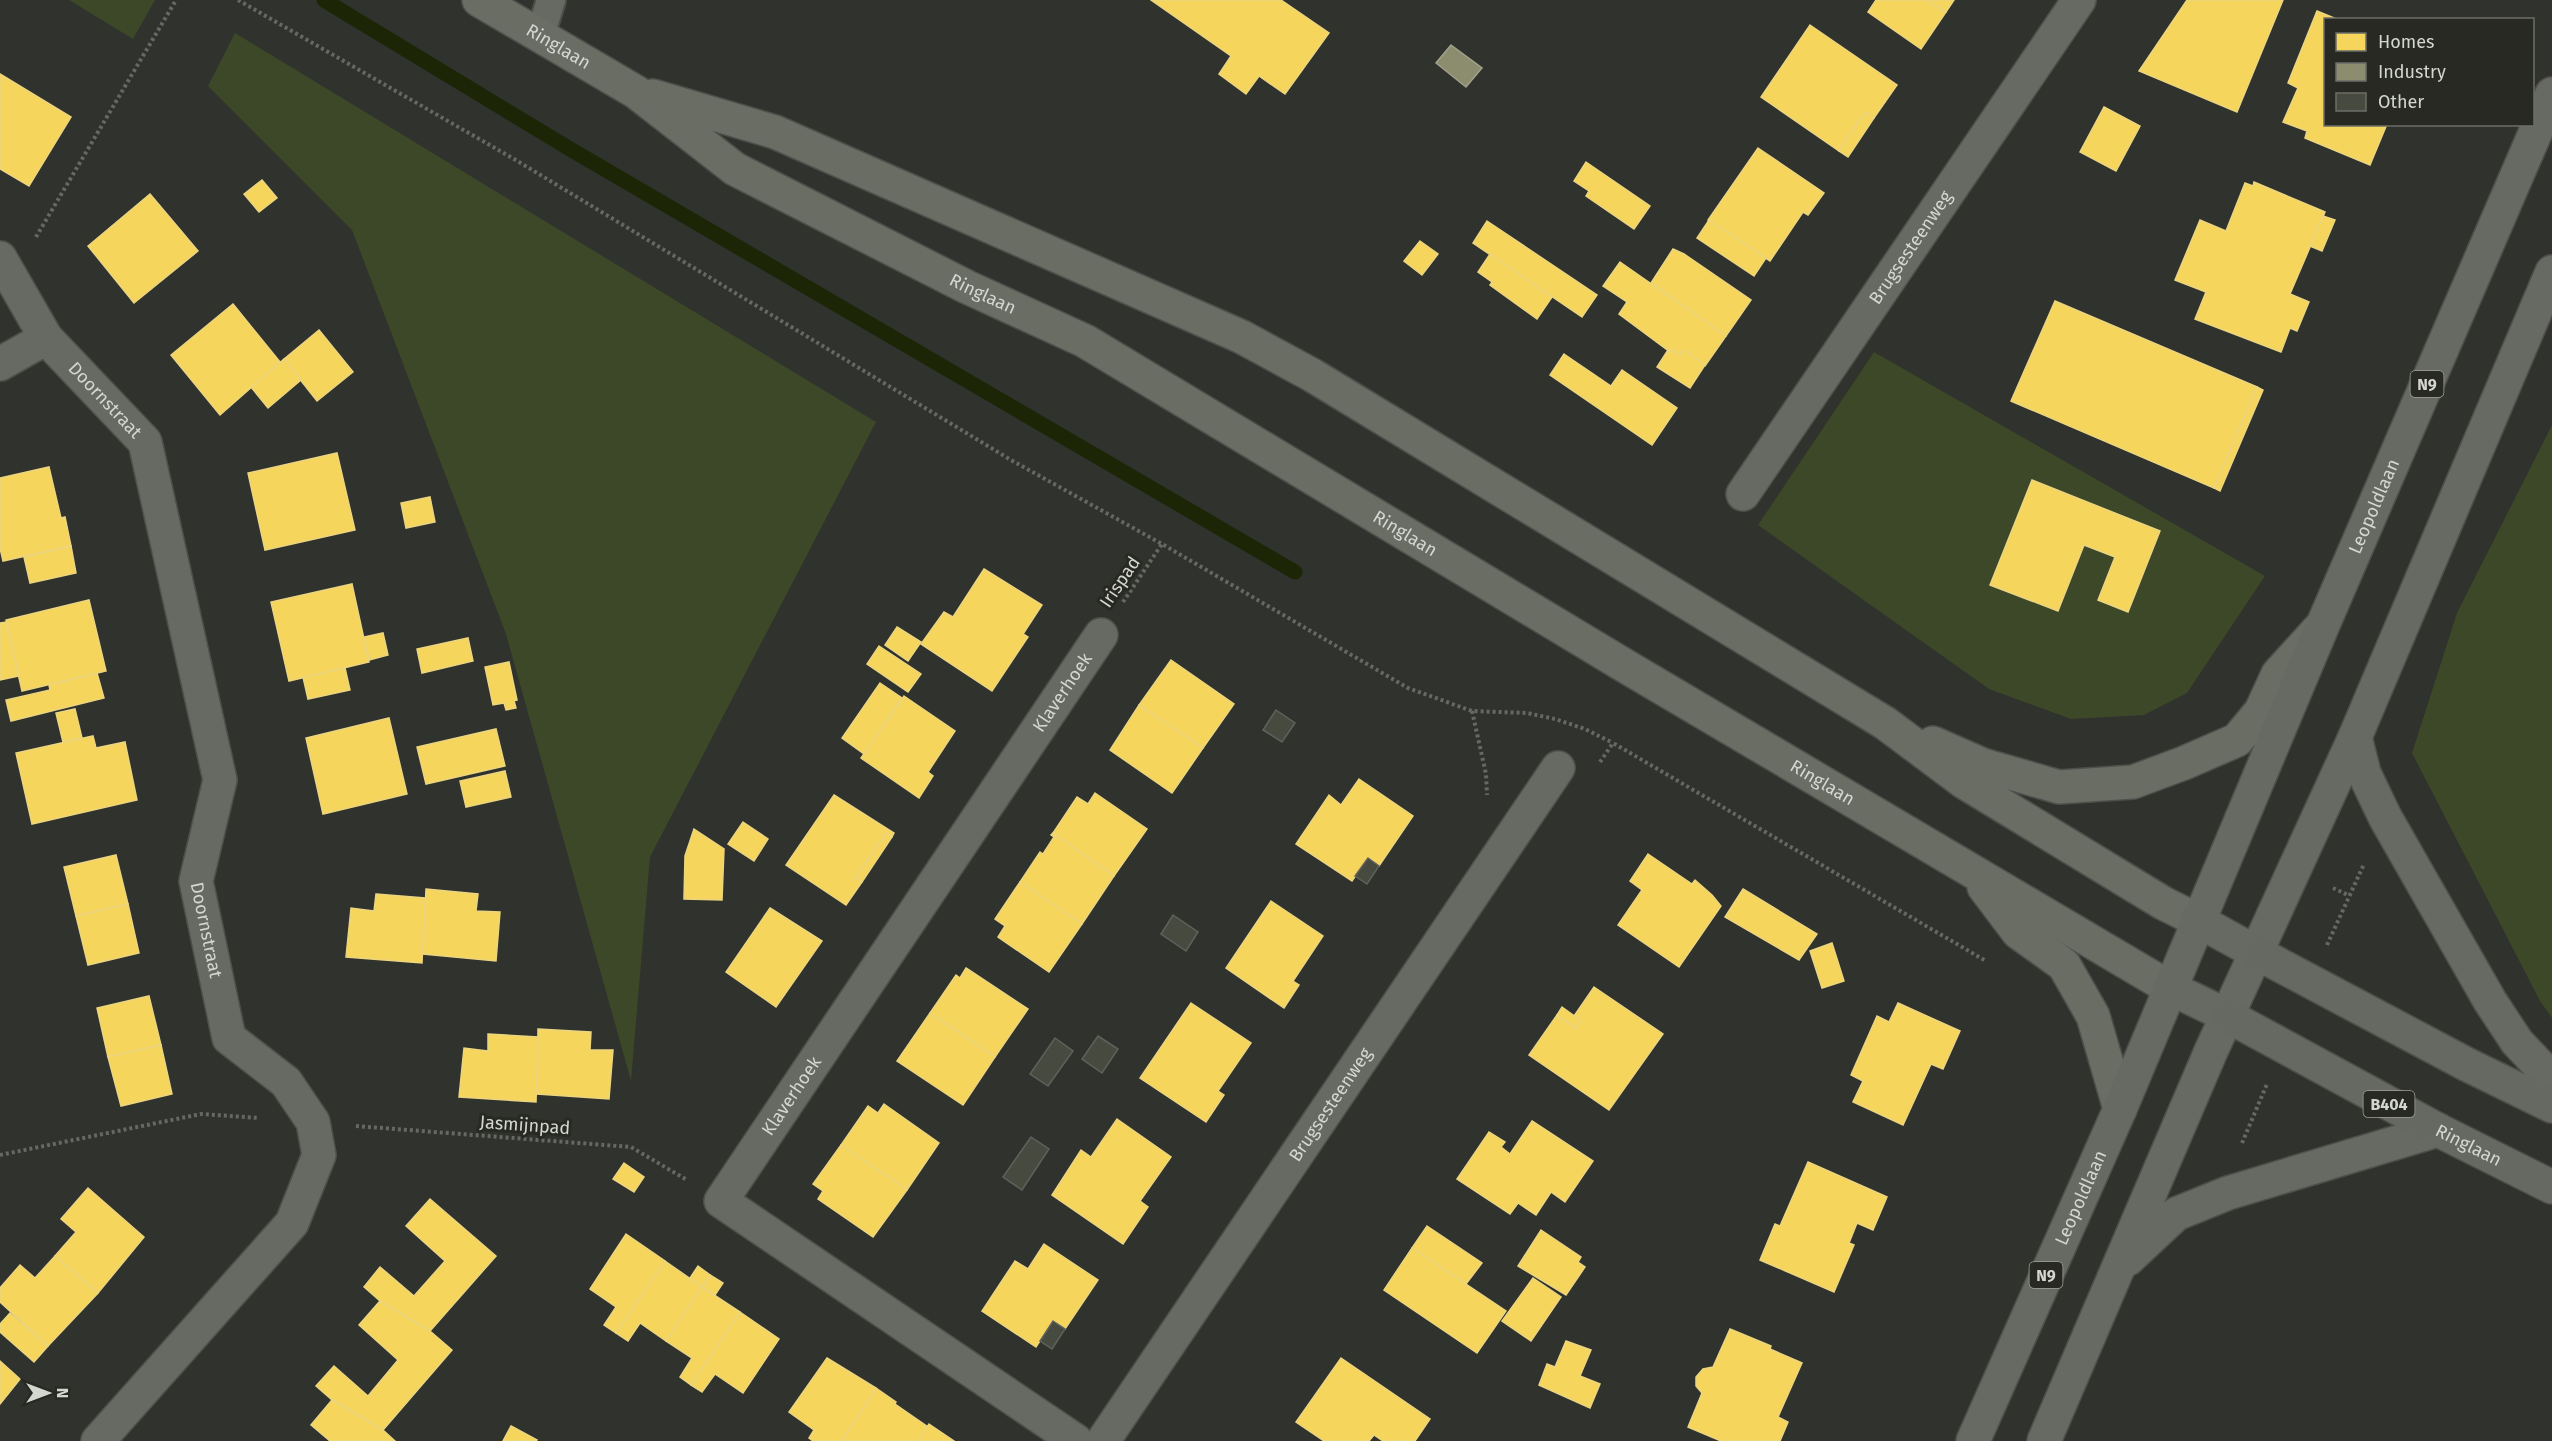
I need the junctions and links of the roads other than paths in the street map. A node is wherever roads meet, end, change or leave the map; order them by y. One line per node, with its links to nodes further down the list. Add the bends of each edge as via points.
1 (479, 0): 4 (main road, Ringlaan)
2 (551, 0): 4 (lane)
3 (2079, 0): 11 (street, Brugsesteenweg)
4 (540, 36): 5 (main road, Ringlaan)
5 (636, 92): 14 (main road, Ringlaan, via 775,132 1242,337 1312,375); 17 (main road, Ringlaan, via 735,170 967,287 1085,341)
6 (2552, 94): 12 (street, Leopoldlaan / N9)
7 (6, 268): 9 (street, Doornstraat)
8 (2552, 272): 15 (street)
9 (46, 338): 10 (street); 28 (street, Doornstraat, via 146,441 220,780 196,881 229,1038 285,1082 313,1122 318,1155 292,1223)
10 (0, 364)
11 (1743, 494)
12 (2322, 627): 14 (main road, via 2278,674 2261,711 2237,740 2133,782 2059,787 1983,765); 18 (street, Leopoldlaan / N9)
13 (1101, 635): 29 (street, Klaverhoek, via 721,1201)
14 (1885, 723): 18 (main road, Ringlaan, via 1964,782)
15 (2355, 737): 19 (street); 22 (street, via 2364,773 2398,842 2490,1001 2517,1042)
16 (1554, 774): 30 (street, Brugsesteenweg)
17 (1972, 872): 20 (main road, Ringlaan); 24 (main road, via 2018,932 2064,965 2093,1016)
18 (2197, 920): 19 (street); 20 (street, N9)
19 (2257, 953): 21 (street); 23 (highway)
20 (2170, 988): 21 (street); 24 (street, Leopoldlaan / N9)
21 (2228, 1017): 25 (highway, Ringlaan / B404); 27 (street)
22 (2552, 1079)
23 (2552, 1106)
24 (2120, 1108): 31 (street, Leopoldlaan / N9)
25 (2438, 1130): 26 (highway, Ringlaan / B404); 27 (street, via 2228,1193 2176,1214)
26 (2552, 1188)
27 (2120, 1266): 32 (street)
28 (98, 1441)
29 (1076, 1441)
30 (1103, 1441)
31 (1973, 1441)
32 (2044, 1441)

